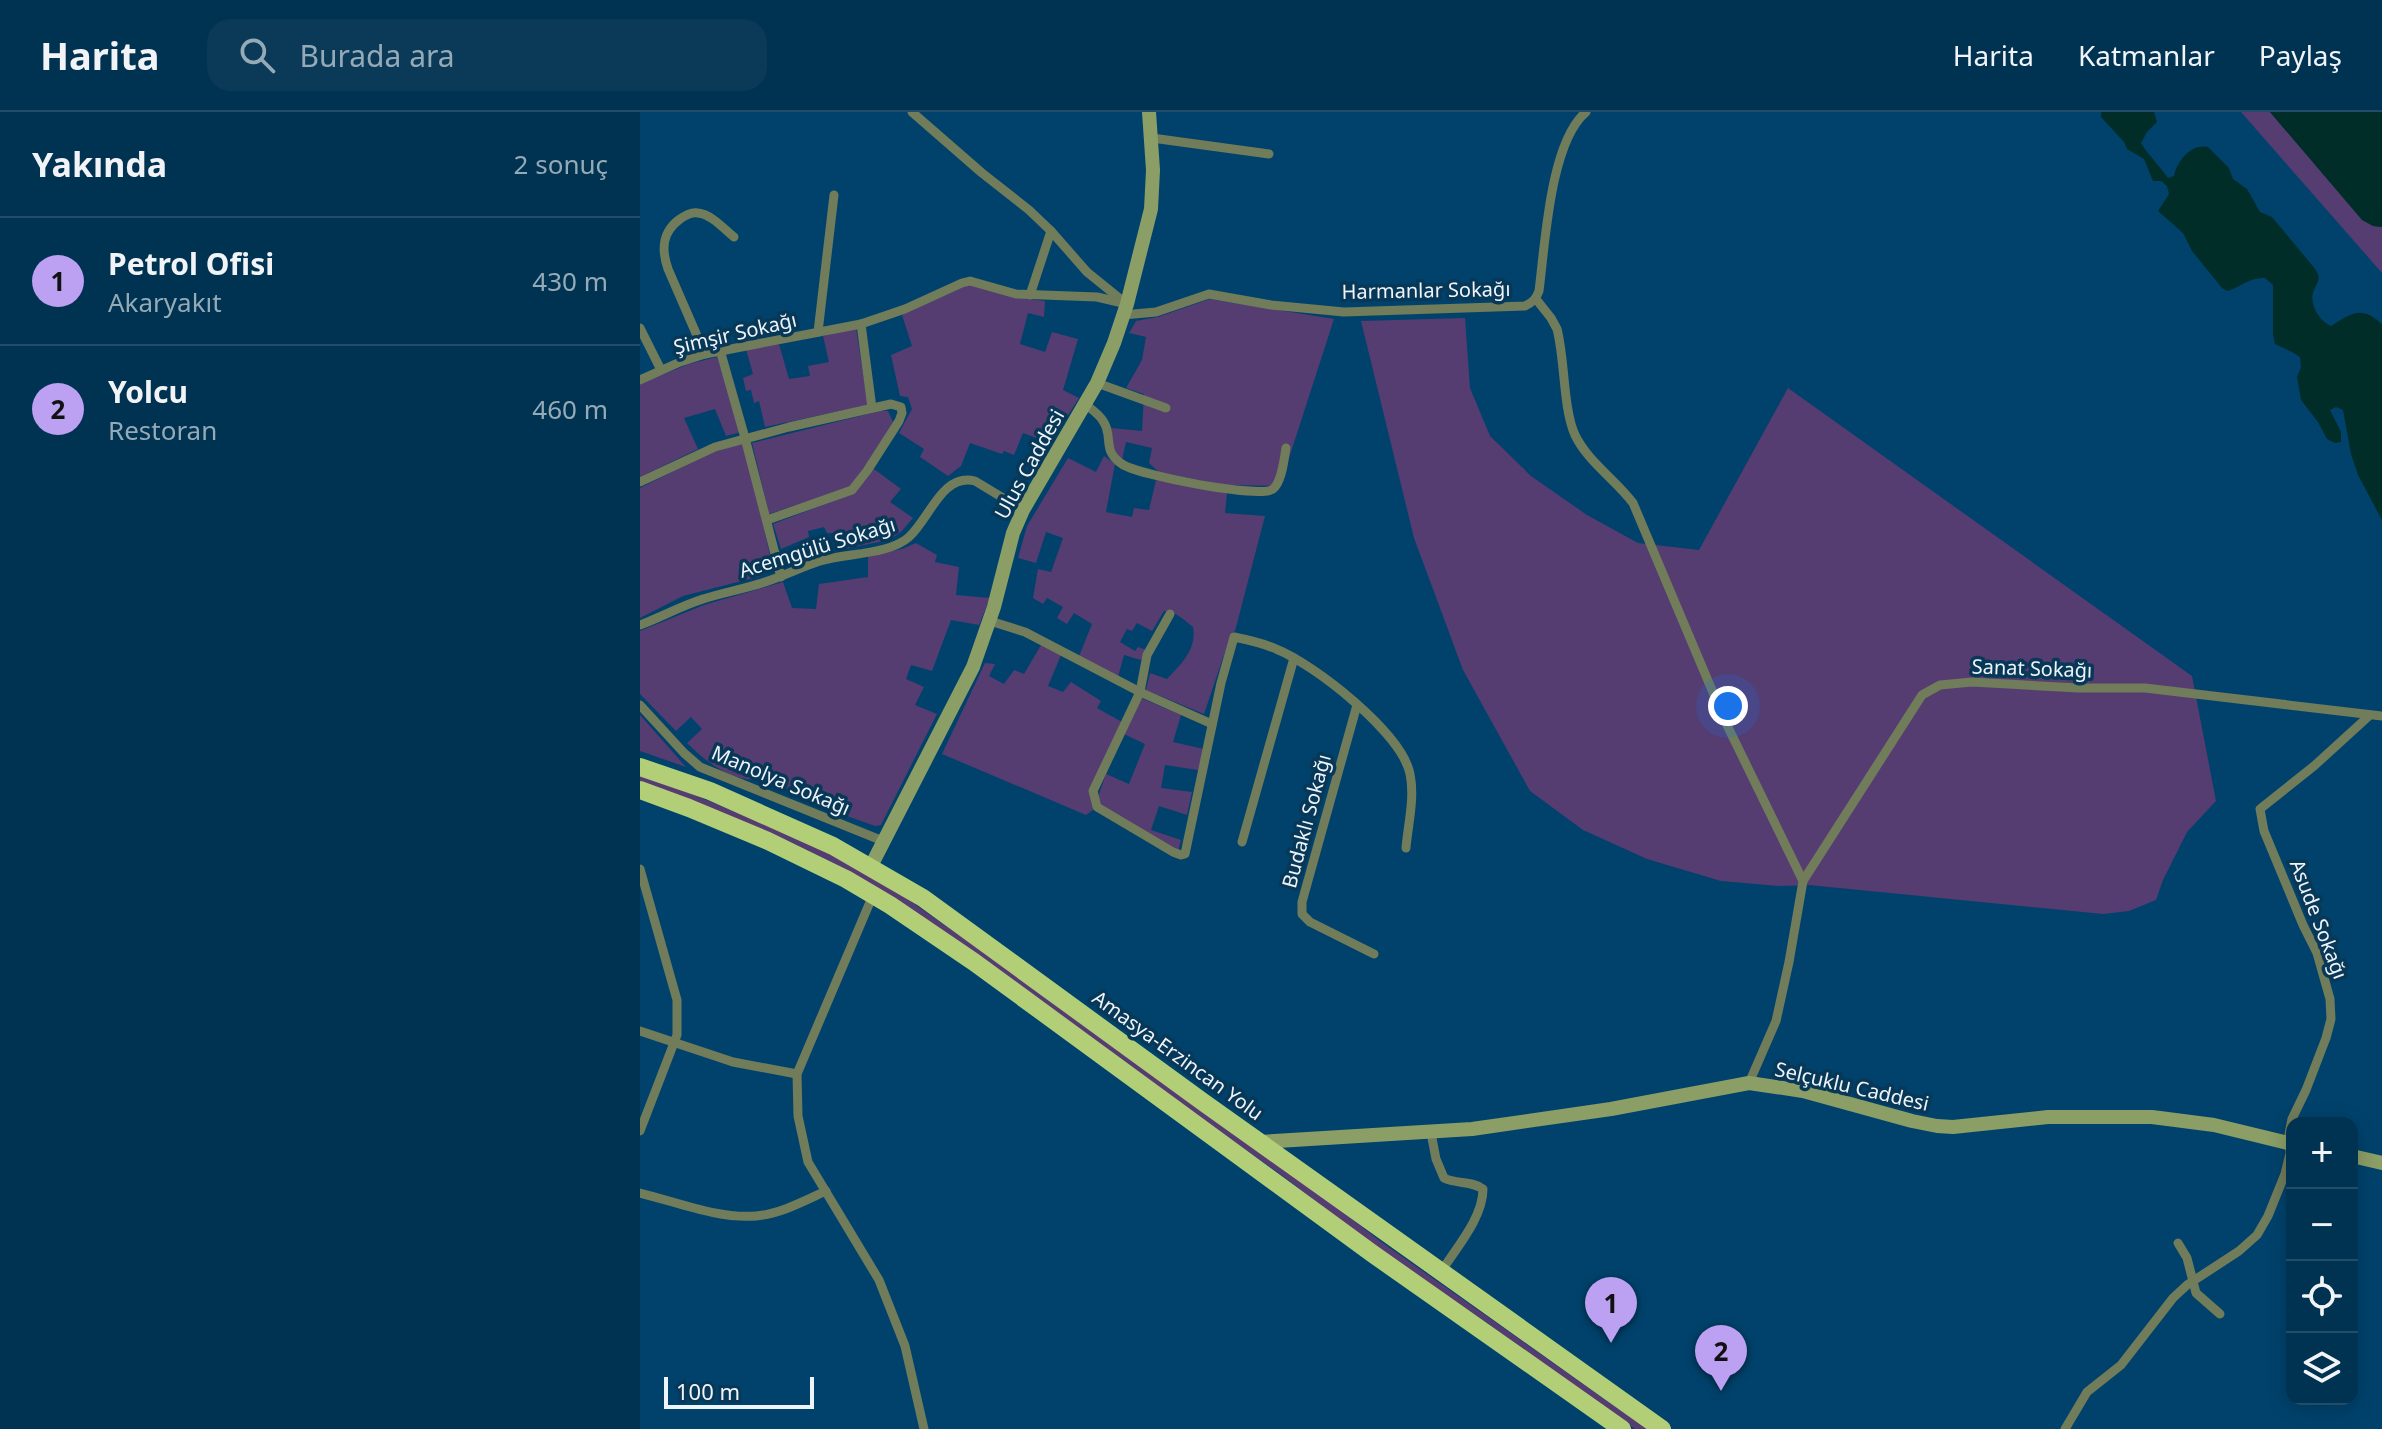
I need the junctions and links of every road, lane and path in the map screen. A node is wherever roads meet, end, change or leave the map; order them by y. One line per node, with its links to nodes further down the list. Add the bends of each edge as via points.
1 (912, 112): 7 (street)
2 (1149, 112): 4 (street, Ulus Caddesi)
3 (1586, 112): 10 (street, Harmanlar Sokağı, via 1577,120 1558,164)
4 (1152, 138): 5 (street); 11 (street, Ulus Caddesi, via 1151,209)
5 (1269, 154)
6 (834, 195): 14 (street, Şimşir Sokağı)
7 (1051, 231): 9 (street); 11 (street)
8 (734, 237): 16 (street, via 703,214 692,213 675,223 663,243 668,269)
9 (1030, 295): 11 (street, Şimşir Sokağı, via 1097,297); 12 (street, Şimşir Sokağı, via 962,283)
10 (1536, 299): 11 (street, Harmanlar Sokağı, via 1525,306 1352,312 1209,294 1156,312); 46 (street, via 1557,329 1574,433 1633,503 1725,721)
11 (1125, 310): 19 (street, Ulus Caddesi)
12 (861, 324): 14 (street, Şimşir Sokağı); 21 (street)
13 (640, 328): 17 (street, Şimşir Sokağı)
14 (818, 332): 15 (street, Şimşir Sokağı)
15 (720, 350): 16 (street, Şimşir Sokağı); 23 (street)
16 (705, 354): 17 (street, Şimşir Sokağı)
17 (661, 370): 18 (street, Şimşir Sokağı)
18 (640, 380)
19 (1097, 383): 20 (street, Ulus Caddesi); 22 (street)
20 (1085, 404): 24 (street, via 1105,424 1108,448 1116,460 1158,476 1268,491 1277,482); 26 (street, Ulus Caddesi)
21 (872, 408): 23 (street); 27 (street, via 896,405 902,413 858,484)
22 (1166, 408)
23 (745, 438): 25 (street); 27 (street)
24 (1286, 448)
25 (640, 482)
26 (1023, 510): 28 (street, Acemgülü Sokağı, via 975,481 961,480 950,485 903,541 821,561); 30 (street, Ulus Caddesi)
27 (767, 520): 28 (street)
28 (781, 577): 31 (street, Acemgülü Sokağı, via 700,600)
29 (1170, 614): 33 (street, via 1147,655)
30 (990, 621): 33 (street, via 1025,632); 41 (street, Ulus Caddesi, via 965,685)
31 (640, 625)
32 (1294, 658): 35 (street); 38 (street, via 1234,637); 42 (street)
33 (1140, 692): 38 (street); 38 (street, via 1093,791 1094,799 1097,807 1181,855)
34 (640, 705): 41 (street, Manolya Sokağı, via 700,767)
35 (1357, 705): 43 (street, via 1387,733 1406,761 1411,802); 48 (street, Budaklı Sokağı, via 1302,914)
36 (2370, 715): 37 (street, Sanat Sokağı); 46 (street, Sanat Sokağı, via 2145,688 1940,685 1922,695); 53 (street, Asude Sokağı, via 2260,809 2330,999 2326,1038)
37 (2382, 716)
38 (1212, 724)
39 (640, 767): 44 (highway, Amasya-Erzincan Yolu, via 735,801)
40 (640, 790): 47 (highway, via 768,841)
41 (883, 841): 44 (street, Ulus Caddesi)
42 (1242, 842)
43 (1406, 848)
44 (871, 866): 56 (highway, Amasya-Erzincan Yolu, via 966,928)
45 (640, 869): 50 (street, via 677,1000)
46 (1803, 881): 52 (street, Sanat Sokağı, via 1776,1021)
47 (873, 895): 51 (street); 68 (highway, via 974,962)
48 (1374, 954)
49 (640, 1031): 50 (street)
50 (674, 1043): 51 (street, via 733,1062); 54 (street)
51 (797, 1074): 61 (street, via 798,1116 808,1162)
52 (1749, 1083): 55 (street, Selçuklu Caddesi, via 1583,1114); 57 (street, Selçuklu Caddesi, via 1803,1091 1937,1126 2141,1116 2214,1125)
53 (2293, 1117)
54 (640, 1131)
55 (1431, 1133): 56 (street, Selçuklu Caddesi); 64 (street, via 1444,1178 1483,1189 1471,1224)
56 (1260, 1142): 64 (highway, Amasya-Erzincan Yolu)
57 (2286, 1143)
58 (2358, 1157): 59 (street)
59 (2382, 1163)
60 (2286, 1169): 65 (street, Asude Sokağı, via 2262,1228 2239,1251)
61 (826, 1191): 62 (street, via 757,1216 727,1215); 67 (street, via 879,1280 905,1346)
62 (640, 1193)
63 (2178, 1243): 65 (street)
64 (1441, 1272): 69 (highway, Amasya-Erzincan Yolu)
65 (2192, 1282): 66 (street, via 2196,1293); 70 (street, Asude Sokağı, via 2173,1298 2121,1365 2087,1392)
66 (2220, 1314)
67 (924, 1429)
68 (1622, 1429)
69 (1662, 1429)
70 (2065, 1429)

